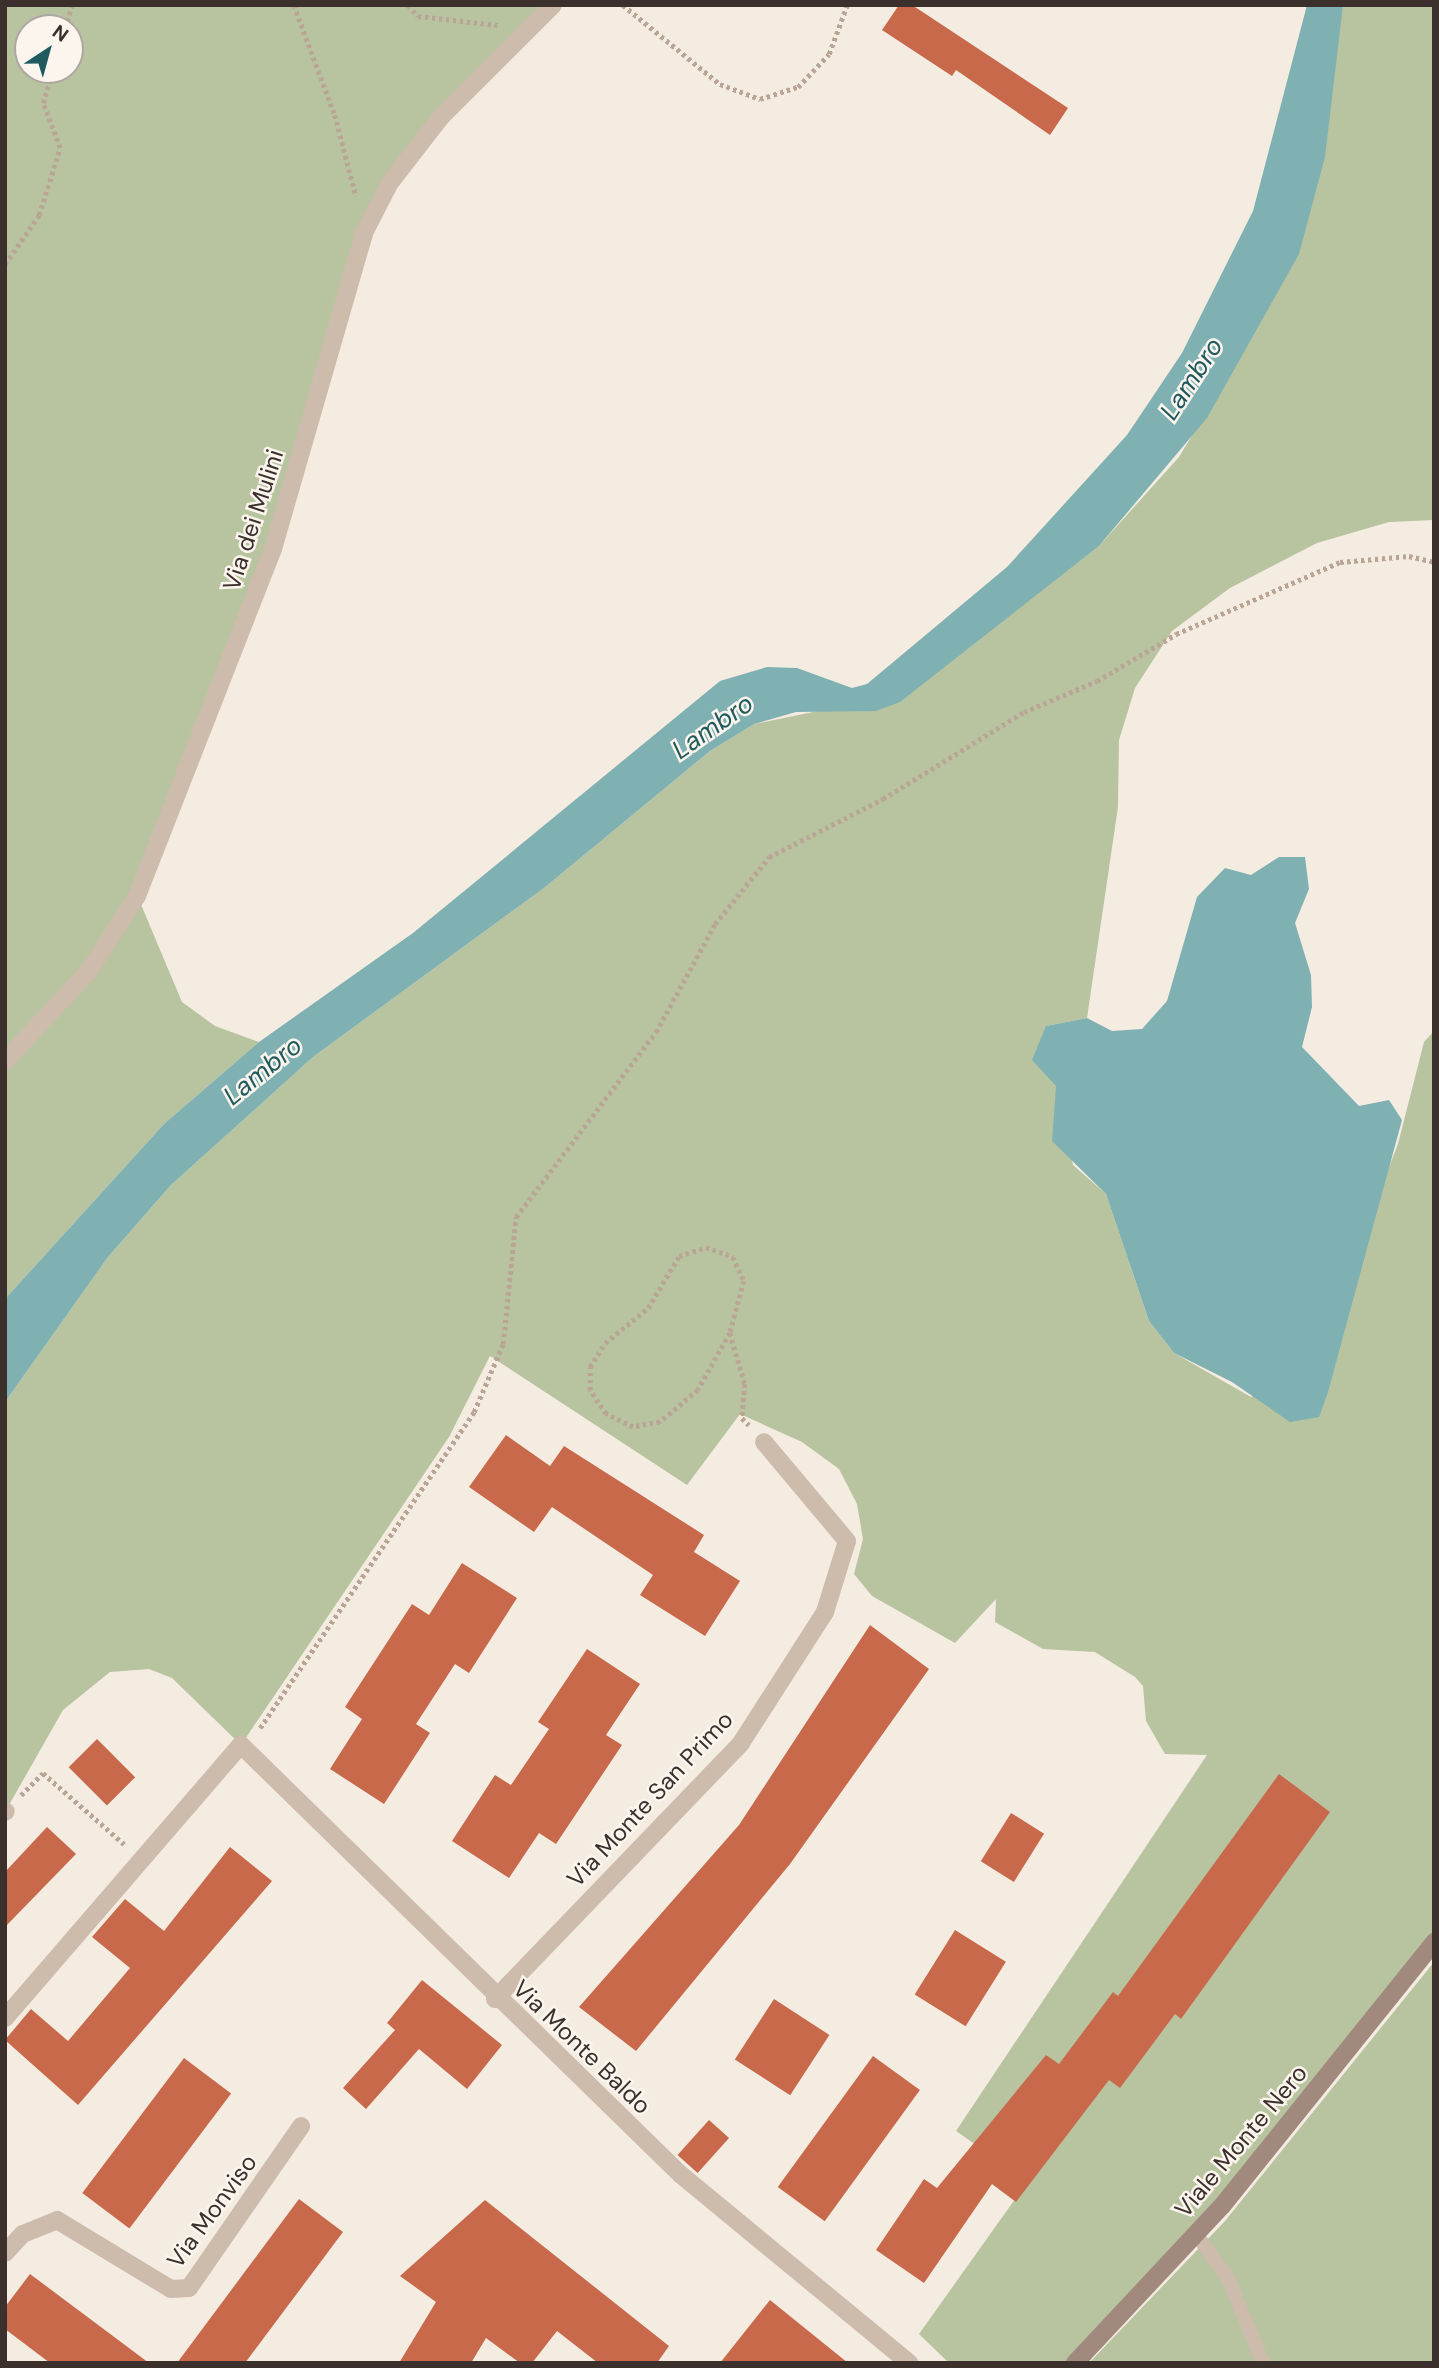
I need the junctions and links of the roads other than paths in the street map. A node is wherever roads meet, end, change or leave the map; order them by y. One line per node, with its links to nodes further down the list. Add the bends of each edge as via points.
1 (553, 5): 2 (street, Via dei Mulini, via 441,117 389,184 365,231 273,549 136,896 89,971)
2 (5, 1061)
3 (764, 1442): 5 (street, Via Monte San Primo, via 847,1541 824,1612 741,1743)
4 (1434, 1942): 8 (street, Viale Monte Nero)
5 (495, 1999): 6 (street, Via Monte Baldo, via 244,1750 142,1859); 10 (street, Via Monte Baldo, via 710,2201)
6 (5, 2018)
7 (301, 2126): 9 (street, Via Monviso, via 189,2288 171,2289 57,2220 23,2234)
8 (1196, 2234): 11 (street, Viale Monte Nero); 12 (lane, via 1228,2278)
9 (5, 2253)
10 (909, 2363)
11 (1074, 2363)
12 (1263, 2363)

